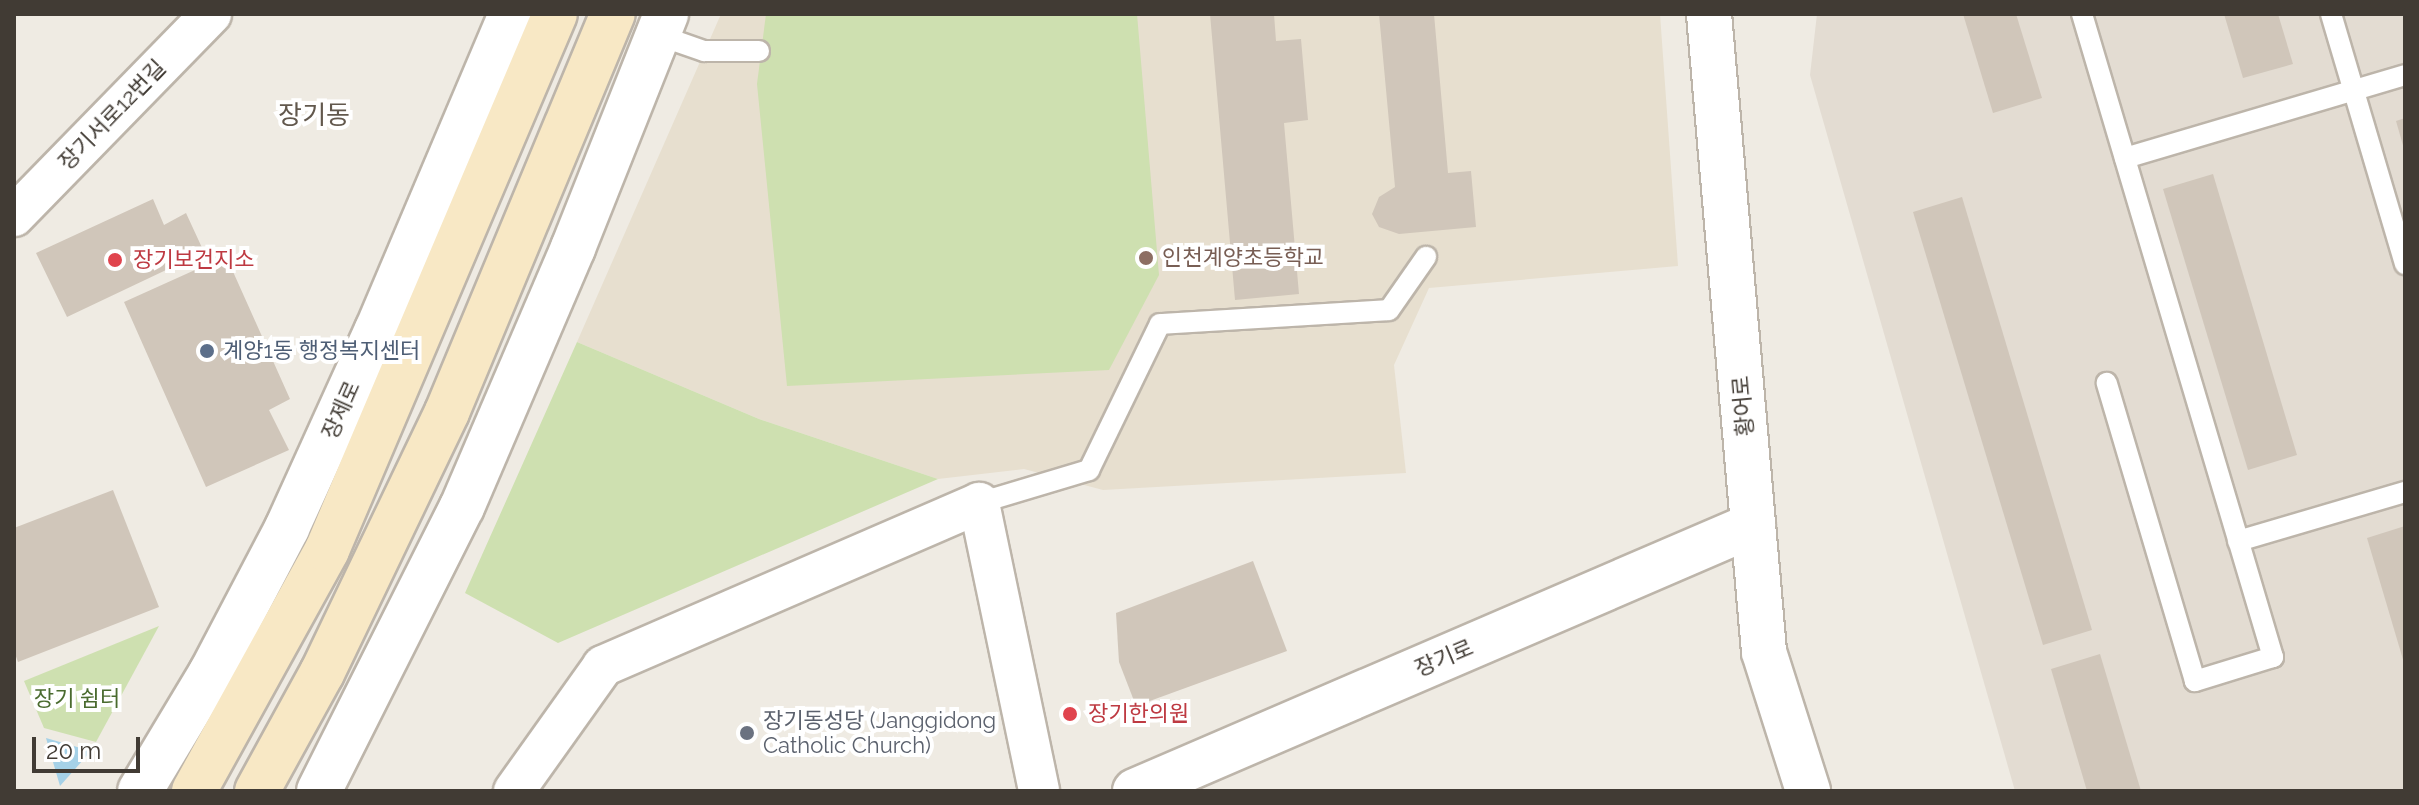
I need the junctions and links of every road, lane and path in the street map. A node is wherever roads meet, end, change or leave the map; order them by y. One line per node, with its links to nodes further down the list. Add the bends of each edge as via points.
1 (211, 14): 13 (street, 장기서로12번길)
2 (511, 14): 22 (street, 장제로, via 287,528 211,673)
3 (555, 14): 23 (main road, 장제로, via 327,550)
4 (613, 14): 24 (main road, via 447,412 322,673)
5 (1709, 14): 19 (street, 황어로)
6 (2082, 14): 12 (lane)
7 (2331, 14): 11 (lane)
8 (662, 24): 9 (lane, via 704,51); 25 (street, via 462,507)
9 (759, 51)
10 (2405, 75): 11 (lane)
11 (2353, 90): 12 (lane); 15 (lane)
12 (2125, 158): 20 (lane)
13 (14, 216)
14 (1426, 257): 18 (lane, via 1389,310 1160,324 1089,470)
15 (2405, 264)
16 (2107, 383): 20 (lane, via 2195,681 2273,657)
17 (2405, 492): 20 (lane)
18 (979, 503): 26 (street, via 603,666); 27 (street)
19 (1753, 525): 21 (street, 황어로, via 1764,652); 28 (street, 장기로)
20 (2238, 541)
21 (1801, 789)
22 (140, 791)
23 (194, 791)
24 (257, 791)
25 (319, 791)
26 (514, 791)
27 (1039, 791)
28 (1135, 791)

